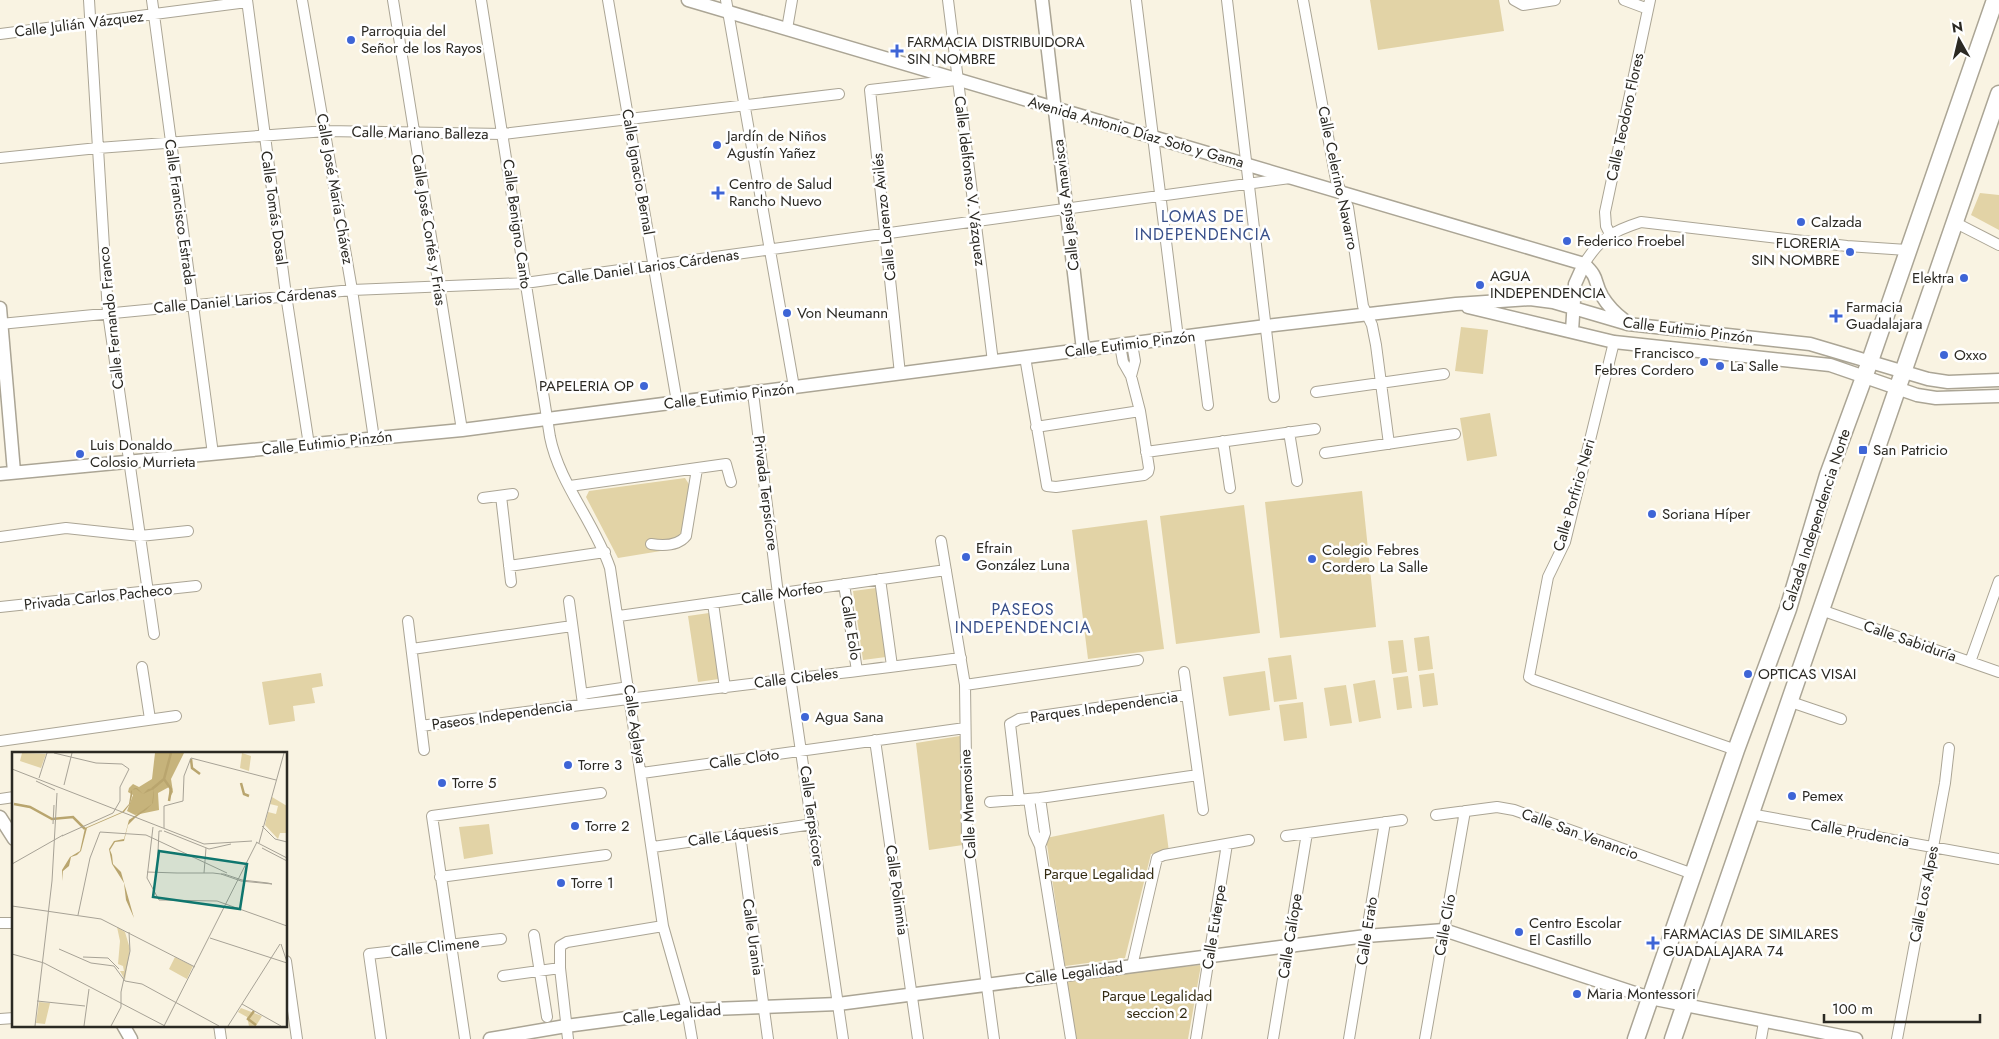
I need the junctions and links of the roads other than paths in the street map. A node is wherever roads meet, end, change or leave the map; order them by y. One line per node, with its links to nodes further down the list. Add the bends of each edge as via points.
1 (89, 0): 22 (street, Calle Fernando Franco)
2 (152, 0): 21 (street, Calle Francisco Estrada)
3 (302, 0): 31 (street, Calle José María Chávez)
4 (393, 0): 32 (street, Calle José Cortés y Frías)
5 (481, 0): 33 (street, Calle Benigno Canto)
6 (608, 0): 30 (street, Calle Ignacio Bernal)
7 (688, 0): 20 (street, Avenida Antonio Díaz Soto y Gama)
8 (792, 0): 23 (street)
9 (948, 0): 25 (street, Calle Idelfonso V. Vázquez)
10 (1042, 0): 29 (street, Calle Jesús Amavisca)
11 (1136, 0): 35 (street)
12 (1227, 0): 39 (street)
13 (1303, 0): 42 (street, Calle Celerino Navarro, via 1336,180)
14 (1514, 0): 15 (street, via 1523,5)
15 (1555, 0)
16 (1624, 0): 19 (street)
17 (1994, 0): 51 (main road, Calzada Independencia Norte)
18 (247, 1): 21 (street, Calle Julián Vázquez); 34 (street, Calle Tomás Dosal)
19 (1649, 4): 48 (street, Calle Teodoro Flores, via 1605,212)
20 (727, 6): 23 (street, Avenida Antonio Díaz Soto y Gama); 28 (street)
21 (154, 14): 22 (street, Calle Julián Vázquez); 36 (street, Calle Francisco Estrada)
22 (92, 22): 24 (street, Calle Julián Vázquez); 37 (street, Calle Fernando Franco)
23 (787, 29): 25 (street, Avenida Antonio Díaz Soto y Gama)
24 (0, 34)
25 (958, 80): 29 (street, Avenida Antonio Díaz Soto y Gama); 45 (street, Calle Idelfonso V. Vázquez); 47 (street, Calle Lorenzo Avilés, via 870,90)
26 (839, 94): 28 (street, Calle Mariano Balleza)
27 (1999, 94): 46 (main road)
28 (745, 105): 30 (street, Calle Mariano Balleza); 50 (street)
29 (1055, 108): 35 (street, Avenida Antonio Díaz Soto y Gama); 44 (street, Calle Jesús Amavisca)
30 (629, 119): 33 (street, Calle Mariano Balleza); 53 (street, Calle Ignacio Bernal)
31 (326, 131): 32 (street, Calle Mariano Balleza); 34 (street, Calle Mariano Balleza); 56 (street, Calle José María Chávez)
32 (414, 134): 33 (street, Calle Mariano Balleza); 55 (street, Calle José Cortés y Frías)
33 (503, 134): 54 (street, Calle Benigno Canto)
34 (264, 135): 36 (street, Calle Mariano Balleza); 57 (street, Calle Tomás Dosal)
35 (1153, 137): 39 (street, Avenida Antonio Díaz Soto y Gama); 43 (street)
36 (170, 143): 37 (street, Calle Mariano Balleza); 59 (street, Calle Francisco Estrada)
37 (98, 148): 38 (street, Calle Mariano Balleza); 62 (street, Calle Fernando Franco)
38 (0, 158)
39 (1247, 165): 40 (street, Avenida Antonio Díaz Soto y Gama); 41 (street)
40 (1293, 177): 41 (street, Calle Daniel Larios Cárdenas); 42 (street, Avenida Antonio Díaz Soto y Gama)
41 (1249, 184): 43 (street, Calle Daniel Larios Cárdenas); 66 (street)
42 (1342, 193): 52 (street, Avenida Antonio Díaz Soto y Gama); 63 (street, Calle Celerino Navarro, via 1348,207 1363,306)
43 (1160, 196): 44 (street, Calle Daniel Larios Cárdenas); 70 (street)
44 (1067, 209): 45 (street, Calle Daniel Larios Cárdenas); 73 (street, Calle Jesús Amavisca)
45 (975, 222): 47 (street, Calle Daniel Larios Cárdenas); 77 (street, Calle Idelfonso V. Vázquez)
46 (1954, 222): 49 (street); 78 (main road)
47 (886, 234): 50 (street, Calle Daniel Larios Cárdenas); 79 (street, Calle Lorenzo Avilés)
48 (1610, 234): 51 (street, via 1641,222 1653,222 1847,246); 52 (street, via 1594,248)
49 (1999, 245)
50 (770, 250): 53 (street, Calle Daniel Larios Cárdenas); 85 (street)
51 (1907, 250): 76 (main road, Calzada Independencia Norte)
52 (1584, 264): 61 (street, via 1575,284); 65 (street, via 1596,275 1601,294 1610,308)
53 (654, 266): 54 (street, Calle Daniel Larios Cárdenas); 90 (street, Calle Ignacio Bernal)
54 (525, 283): 55 (street, Calle Daniel Larios Cárdenas); 93 (street, Calle Benigno Canto)
55 (438, 286): 56 (street, Calle Daniel Larios Cárdenas); 96 (street, Calle José Cortés y Frías)
56 (352, 290): 57 (street, Calle Daniel Larios Cárdenas); 99 (street, Calle José María Chávez)
57 (286, 295): 59 (street, Calle Daniel Larios Cárdenas); 102 (street, Calle Tomás Dosal)
58 (1456, 304): 61 (street, Calle Eutimio Pinzón, via 1530,299); 63 (street, Calle Eutimio Pinzón); 67 (street, Calle Eutimio Pinzón)
59 (192, 305): 62 (street, Calle Daniel Larios Cárdenas); 105 (street, Calle Francisco Estrada)
60 (0, 308): 64 (street)
61 (1573, 308): 65 (street, Calle Eutimio Pinzón); 67 (street)
62 (108, 313): 64 (street, Calle Daniel Larios Cárdenas); 106 (street, Calle Fernando Franco)
63 (1367, 314): 66 (street, Calle Eutimio Pinzón); 83 (street, Calle Celerino Navarro, via 1376,345)
64 (0, 324): 108 (street)
65 (1628, 324): 69 (street, Calle Eutimio Pinzón)
66 (1266, 326): 68 (street, Calle Eutimio Pinzón); 89 (street)
67 (1572, 331): 71 (street, Calle Eutimio Pinzón)
68 (1199, 335): 70 (street, Calle Eutimio Pinzón); 91 (street)
69 (1746, 337): 74 (street); 76 (street, Calle Eutimio Pinzón, via 1810,344)
70 (1178, 338): 72 (street, Calle Eutimio Pinzón)
71 (1614, 342): 74 (street, Calle Eutimio Pinzón); 166 (street, Calle Porfirio Neri, via 1564,542 1548,577 1529,676)
72 (1126, 344): 73 (street, Calle Eutimio Pinzón); 92 (street, via 1123,362 1132,376)
73 (1083, 350): 75 (street, Calle Eutimio Pinzón)
74 (1744, 356): 81 (street, Calle Eutimio Pinzón, via 1816,362)
75 (1025, 358): 77 (street, Calle Eutimio Pinzón); 94 (street)
76 (1870, 361): 78 (street, Calle Eutimio Pinzón); 81 (main road, Calzada Independencia Norte)
77 (993, 362): 79 (street, Calle Eutimio Pinzón)
78 (1896, 370): 82 (street, Calle Eutimio Pinzón, via 1948,382); 84 (main road)
79 (900, 374): 85 (street, Calle Eutimio Pinzón)
80 (1444, 374): 83 (street)
81 (1865, 377): 84 (street, Calle Eutimio Pinzón); 166 (main road, Calzada Independencia Norte, via 1828,475 1788,609)
82 (1999, 380)
83 (1381, 383): 86 (street); 101 (street, Calle Celerino Navarro)
84 (1890, 386): 88 (street, Calle Eutimio Pinzón, via 1936,398); 135 (main road)
85 (794, 387): 87 (street, Calle Eutimio Pinzón)
86 (1316, 392)
87 (753, 393): 90 (street, Calle Eutimio Pinzón); 131 (street, Privada Terpsícore)
88 (1999, 396)
89 (1274, 397)
90 (677, 402): 93 (street, Calle Eutimio Pinzón)
91 (1208, 405)
92 (1140, 411): 94 (street); 103 (street)
93 (547, 419): 96 (street, Calle Eutimio Pinzón); 112 (street, Calle Aglaya, via 552,450)
94 (1036, 427): 103 (street, via 1047,486 1144,475 1148,472)
95 (1315, 429): 97 (street)
96 (462, 430): 99 (street, Calle Eutimio Pinzón)
97 (1289, 432): 100 (street); 110 (street)
98 (1455, 434): 101 (street)
99 (374, 438): 102 (street, Calle Eutimio Pinzón)
100 (1223, 441): 103 (street); 113 (street)
101 (1389, 444): 104 (street)
102 (309, 445): 105 (street, Calle Eutimio Pinzón)
103 (1146, 452)
104 (1325, 453)
105 (213, 454): 106 (street, Calle Eutimio Pinzón)
106 (128, 462): 108 (street, Calle Eutimio Pinzón); 118 (street, Calle Fernando Franco)
107 (697, 469): 111 (street, via 726,464); 112 (street); 121 (street, via 686,536 678,543)
108 (14, 472): 109 (street, Calle Eutimio Pinzón)
109 (0, 474)
110 (1297, 481)
111 (731, 482)
112 (570, 486): 122 (street, Calle Aglaya)
113 (1230, 488)
114 (513, 494): 115 (street)
115 (501, 496): 116 (street); 123 (street)
116 (484, 498)
117 (188, 531): 118 (street)
118 (140, 536): 119 (street, via 66,528); 130 (street, Calle Fernando Franco)
119 (0, 537)
120 (941, 541): 124 (street, Calle Mnemosine)
121 (651, 544)
122 (605, 552): 123 (street); 136 (street, Calle Aglaya)
123 (509, 566): 127 (street)
124 (946, 570): 125 (street, Calle Morfeo); 141 (street, Calle Mnemosine)
125 (880, 579): 128 (street, Calle Morfeo); 144 (street)
126 (1999, 581): 143 (street)
127 (510, 582)
128 (844, 584): 131 (street, Calle Morfeo); 146 (street, Calle Eolo)
129 (196, 586): 130 (street, Privada Carlos Pacheco)
130 (148, 591): 134 (street, Privada Carlos Pacheco); 139 (street, Calle Fernando Franco)
131 (778, 594): 133 (street, Calle Morfeo); 149 (street, Calle Terpsícore)
132 (569, 601): 138 (street, Paseos Independencia)
133 (713, 603): 136 (street, Calle Morfeo); 151 (street)
134 (0, 607)
135 (1821, 610): 143 (street, Calle Sabiduría); 155 (main road)
136 (619, 616): 152 (street, Calle Aglaya)
137 (408, 621): 140 (street, Paseos Independencia)
138 (572, 626): 140 (street); 154 (street, Paseos Independencia)
139 (154, 634)
140 (412, 649): 159 (street, Paseos Independencia)
141 (961, 658): 144 (street, Calle Cibeles); 150 (street, Calle Mnemosine)
142 (1138, 660): 150 (street)
143 (1970, 662): 148 (street, Calle Sabiduría)
144 (892, 666): 146 (street, Calle Cibeles)
145 (142, 667): 157 (street)
146 (858, 671): 149 (street, Calle Cibeles)
147 (1184, 672): 153 (street, Parques Independencia)
148 (1999, 672)
149 (791, 679): 151 (street, Calle Cibeles); 165 (street, Calle Terpsícore)
150 (965, 685): 160 (street, Calle Mnemosine)
151 (725, 688): 152 (street, Calle Cibeles)
152 (630, 692): 154 (street, Paseos Independencia); 167 (street, Calle Aglaya)
153 (1187, 695): 168 (street, Parques Independencia); 171 (street, Parques Independencia, via 1019,719 1010,724)
154 (583, 699): 159 (street, Paseos Independencia)
155 (1788, 701): 158 (street); 175 (main road)
156 (176, 716): 157 (street)
157 (150, 719): 162 (street)
158 (1841, 719)
159 (421, 726): 164 (street, Paseos Independencia)
160 (965, 728): 161 (street, Calle Cloto); 208 (street, Calle Mnemosine, via 967,836)
161 (875, 740): 165 (street, Calle Cloto); 209 (street, Calle Polimnia)
162 (0, 741)
163 (1949, 748): 188 (street, Calle Los Alpes)
164 (424, 750)
165 (802, 750): 167 (street, Calle Cloto); 180 (street, Calle Terpsícore)
166 (1736, 750): 192 (main road, Calzada Independencia Norte)
167 (642, 773): 189 (street, Calle Aglaya)
168 (1198, 775): 170 (street); 173 (street, Parques Independencia)
169 (601, 793): 193 (street, via 432,816)
170 (1040, 798): 171 (street); 187 (street, via 1045,833)
171 (1024, 800): 172 (street); 187 (street, Parques Independencia)
172 (990, 802)
173 (1203, 810)
174 (1465, 811): 176 (street, Calle San Venancio); 192 (street, Calle San Venancio, via 1496,807 1514,810); 195 (street, Calle Clío)
175 (1750, 814): 188 (street, Calle Prudencia); 212 (main road)
176 (1436, 815)
177 (0, 817): 184 (street)
178 (1402, 820): 179 (street)
179 (1384, 822): 181 (street); 197 (street, Calle Erato)
180 (813, 824): 182 (street, Calle Láquesis); 211 (street, Calle Terpsícore)
181 (1307, 833): 183 (street); 200 (street, Calle Calíope)
182 (740, 834): 189 (street, Calle Láquesis); 213 (street, Calle Urania)
183 (1286, 836)
184 (12, 837)
185 (1249, 840): 186 (street)
186 (1227, 844): 201 (street, Calle Euterpe); 202 (street, via 1157,858)
187 (1040, 846): 205 (street)
188 (1933, 846): 191 (street, Calle Prudencia); 241 (street, Calle Los Alpes)
189 (652, 847): 194 (street, Calle Aglaya)
190 (606, 855): 193 (street)
191 (1999, 858)
192 (1693, 874): 210 (main road, Calzada Independencia Norte)
193 (440, 877): 199 (street)
194 (664, 926): 203 (street, via 567,942 560,946); 214 (street, Calle Aglaya)
195 (1444, 930): 197 (street, Calle Legalidad); 210 (street, Calle Legalidad); 236 (street, Calle Clío)
196 (534, 935): 204 (street)
197 (1366, 936): 200 (street, Calle Legalidad); 235 (street, Calle Erato)
198 (501, 939): 199 (street, Calle Climene)
199 (450, 946): 223 (street, Calle Climene, via 369,954); 224 (street)
200 (1288, 946): 201 (street, Calle Legalidad); 234 (street, Calle Calíope)
201 (1210, 956): 202 (street, Calle Legalidad); 233 (street, Calle Euterpe)
202 (1132, 966): 205 (street, Calle Legalidad)
203 (560, 968): 204 (street); 219 (street)
204 (540, 971): 207 (street); 215 (street)
205 (1062, 975): 208 (street, Calle Legalidad); 232 (street)
206 (288, 976): 222 (street)
207 (503, 976)
208 (987, 985): 209 (street, Calle Legalidad); 231 (street, Calle Mnemosine)
209 (912, 994): 211 (street, Calle Legalidad); 230 (street, Calle Polimnia)
210 (1650, 998): 212 (street, Calle Legalidad); 237 (main road, Calzada Independencia Norte)
211 (838, 1004): 213 (street, Calle Legalidad); 229 (street, Calle Terpsícore)
212 (1685, 1004): 216 (street, Calle Legalidad); 238 (main road)
213 (763, 1007): 214 (street, Calle Legalidad); 228 (street, Calle Urania)
214 (687, 1010): 219 (street, Calle Legalidad); 227 (street, Calle Aglaya)
215 (547, 1017)
216 (1764, 1022): 239 (street); 240 (street, Calle Legalidad)
217 (124, 1026): 220 (street)
218 (219, 1026): 221 (street)
219 (566, 1026): 225 (street, Calle Legalidad); 226 (street)
220 (131, 1039)
221 (221, 1039)
222 (297, 1039)
223 (381, 1039)
224 (464, 1039)
225 (490, 1039)
226 (568, 1039)
227 (692, 1039)
228 (768, 1039)
229 (843, 1039)
230 (918, 1039)
231 (994, 1039)
232 (1071, 1039)
233 (1196, 1039)
234 (1273, 1039)
235 (1349, 1039)
236 (1425, 1039)
237 (1636, 1039)
238 (1673, 1039)
239 (1761, 1039)
240 (1856, 1039)
241 (1897, 1039)

